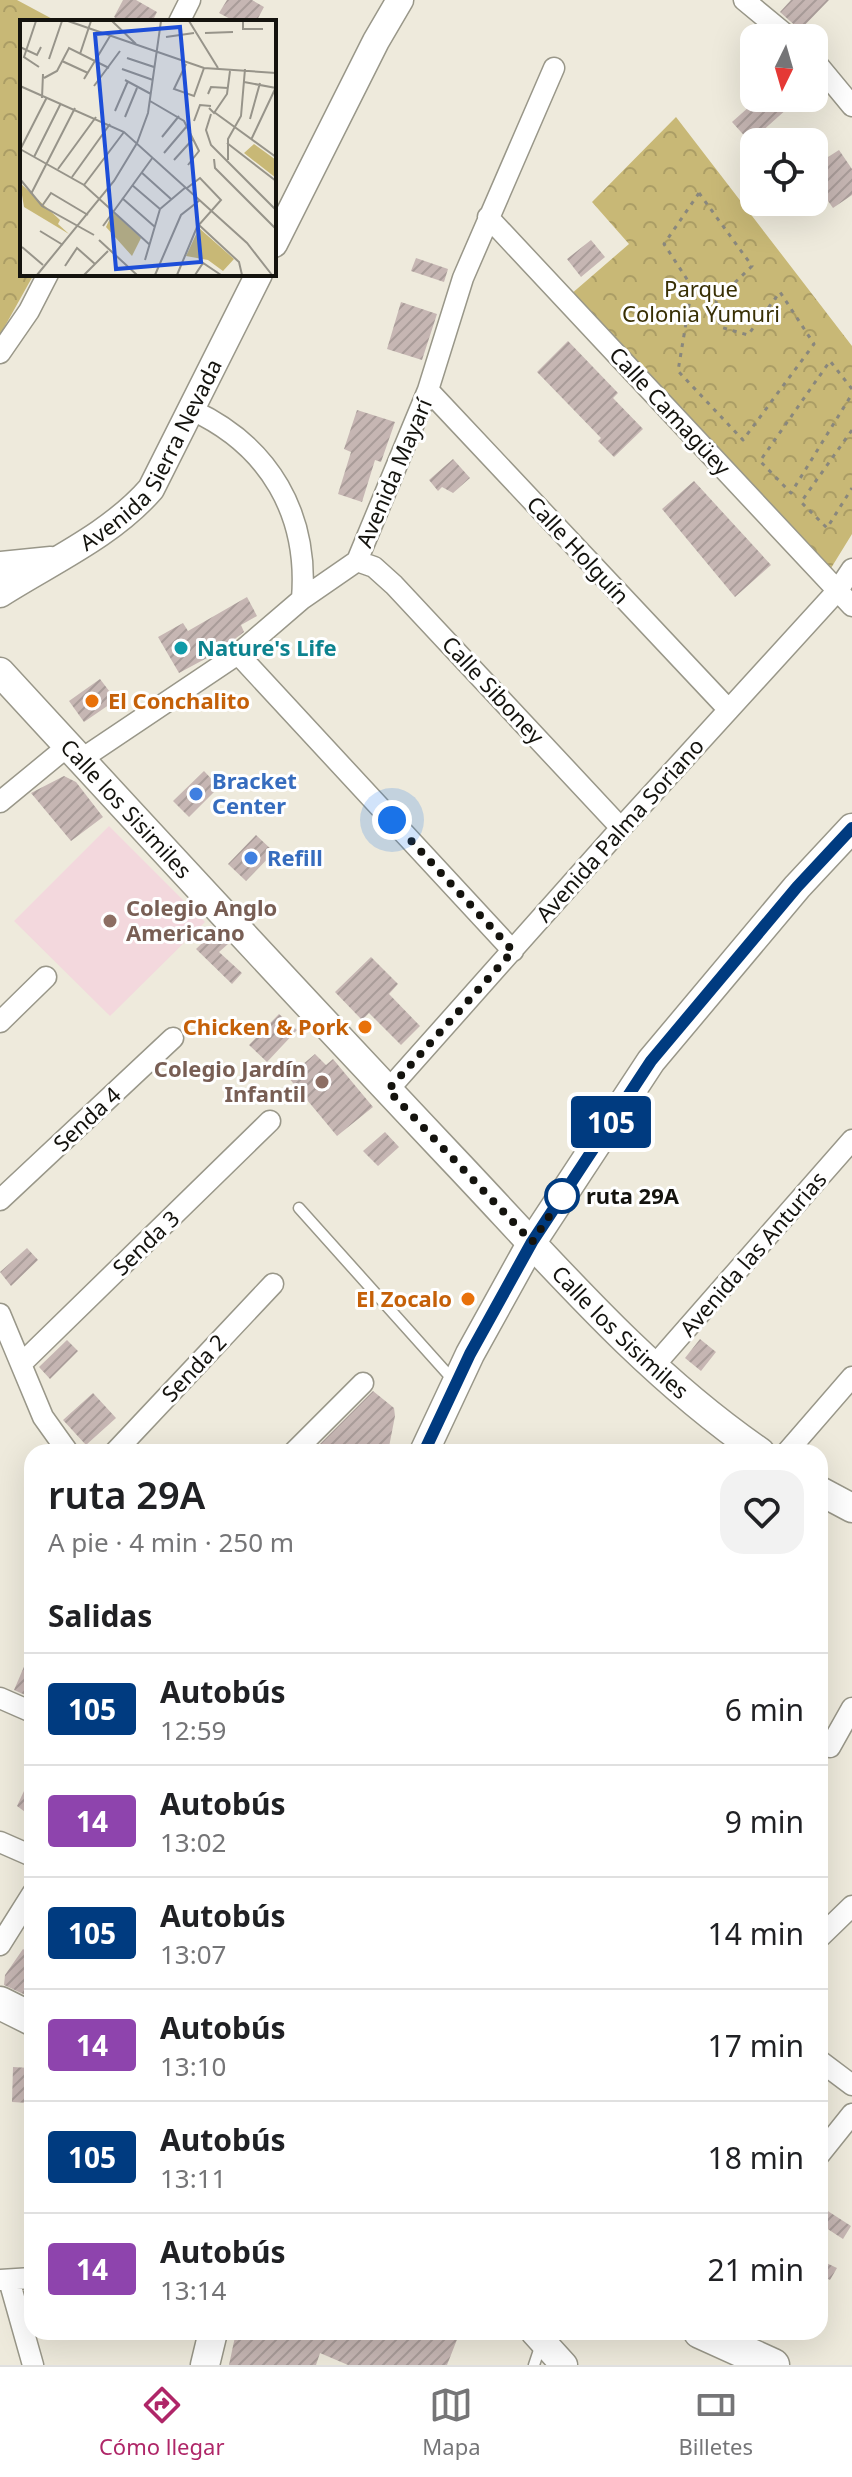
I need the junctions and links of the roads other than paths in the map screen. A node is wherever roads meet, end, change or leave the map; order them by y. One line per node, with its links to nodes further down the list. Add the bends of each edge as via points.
1 (190, 0): 4 (street)
2 (400, 0): 9 (street)
3 (744, 0): 5 (street)
4 (180, 20)
5 (773, 24)
6 (554, 68): 10 (street, Avenida Mayarí)
7 (828, 77): 8 (street)
8 (852, 106)
9 (280, 215)
10 (488, 217): 14 (street, Avenida Mayarí); 20 (street, Calle Camagüey)
11 (47, 276): 13 (street)
12 (258, 276): 15 (street, Avenida Sierra Nevada)
13 (0, 353)
14 (428, 390): 17 (street, Avenida Mayarí); 26 (street, Calle Holguín)
15 (192, 410): 16 (street, Avenida Sierra Nevada, via 142,499); 22 (street, via 234,435 277,483 301,543)
16 (51, 561): 18 (main road); 21 (street, Avenida Sierra Nevada)
17 (357, 561): 22 (street, Avenida Mayarí); 29 (street, Calle Siboney, via 374,567 394,585)
18 (0, 566)
19 (852, 569): 20 (street, Avenida Palma Soriano)
20 (838, 590): 23 (street, Calle Camagüey); 26 (street, Avenida Palma Soriano)
21 (0, 594)
22 (302, 599): 24 (street, Avenida Mayarí)
23 (852, 606)
24 (238, 654): 27 (street, Avenida Mayarí); 31 (street)
25 (0, 672): 27 (main road, Calle los Sisimiles)
26 (728, 709): 29 (street, Avenida Palma Soriano)
27 (74, 753): 28 (street, Avenida Mayarí); 35 (main road, Calle los Sisimiles)
28 (0, 802)
29 (621, 828): 31 (street, Avenida Palma Soriano)
30 (852, 828): 40 (main road, via 651,1061)
31 (513, 951): 35 (street, Avenida Palma Soriano)
32 (46, 977): 33 (street)
33 (0, 1022)
34 (173, 1038): 38 (street, Senda 4)
35 (388, 1090): 40 (main road, Calle los Sisimiles)
36 (270, 1121): 43 (street, Senda 3)
37 (852, 1140): 44 (street, Avenida las Anturias)
38 (0, 1200)
39 (299, 1208): 46 (lane)
40 (532, 1242): 44 (main road, Calle los Sisimiles); 46 (main road)
41 (273, 1284): 49 (street, Senda 2)
42 (0, 1314): 43 (street)
43 (21, 1364): 48 (street, via 43,1417)
44 (653, 1367): 52 (main road, Calle los Sisimiles)
45 (852, 1377): 53 (street)
46 (455, 1382): 51 (main road)
47 (363, 1383): 50 (street)
48 (62, 1444)
49 (123, 1444)
50 (302, 1444)
51 (428, 1444)
52 (749, 1444)
53 (794, 1444)
54 (828, 1495): 55 (main road)
55 (852, 1508)
56 (0, 1698): 57 (street)
57 (24, 1708)
58 (852, 1708): 59 (street)
59 (830, 1747)
60 (0, 1842): 61 (street)
61 (24, 1852)
62 (852, 1906): 64 (street)
63 (24, 1907): 65 (street)
64 (828, 1929)
65 (0, 1945)
66 (0, 2003): 67 (main road)
67 (24, 2015)
68 (828, 2067): 69 (street)
69 (852, 2085)
70 (852, 2114): 71 (street)
71 (828, 2144)
72 (24, 2279): 73 (street)
73 (4, 2280): 74 (street)
74 (24, 2339)
75 (24, 2340): 79 (street)
76 (211, 2340): 80 (main road)
77 (721, 2340): 83 (main road)
78 (540, 2342): 81 (street); 82 (street)
79 (33, 2365)
80 (205, 2365)
81 (564, 2365)
82 (573, 2365)
83 (773, 2365)

